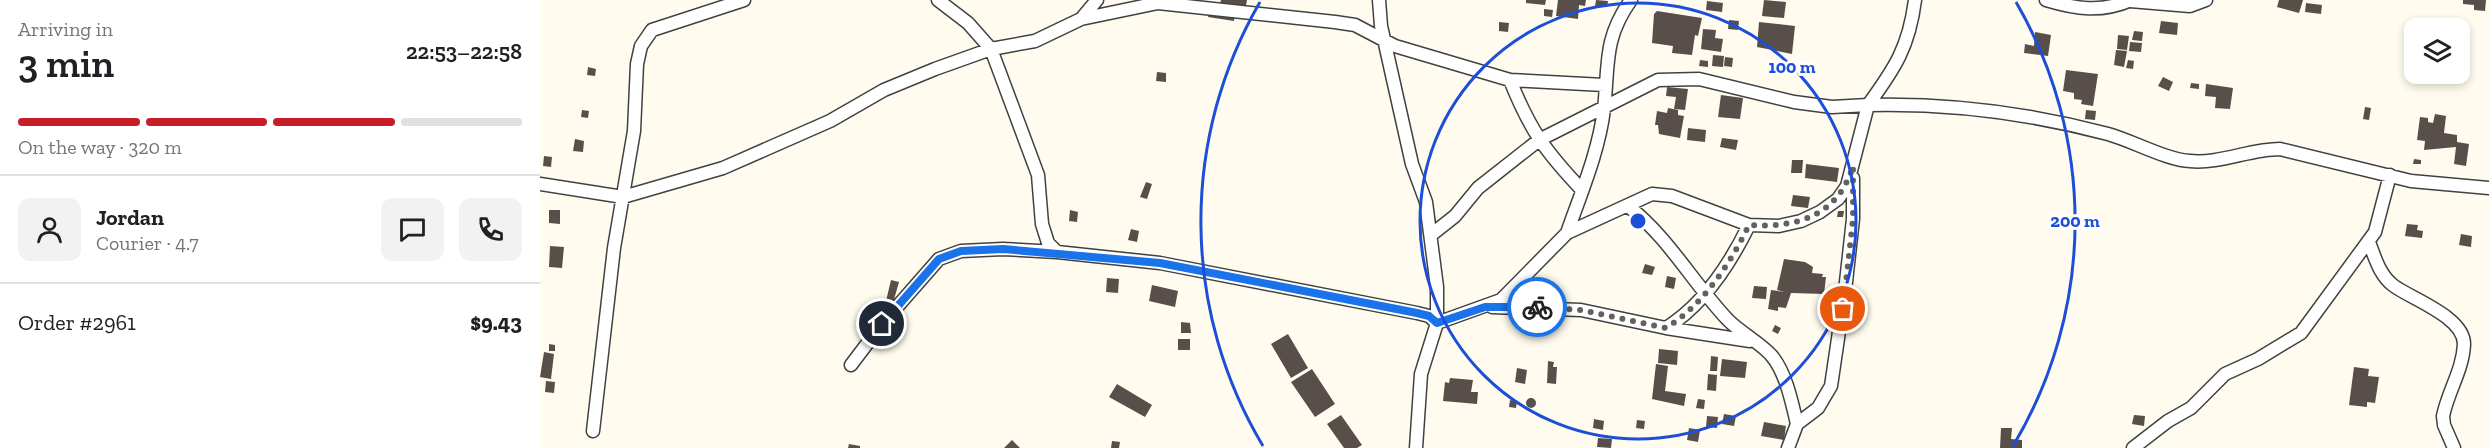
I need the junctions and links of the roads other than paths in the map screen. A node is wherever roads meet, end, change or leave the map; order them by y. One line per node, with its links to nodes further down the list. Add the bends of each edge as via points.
1 (744, 0): 23 (street, via 652,30 641,46 634,131)
2 (938, 0): 12 (street, via 968,23)
3 (1097, 0): 10 (street)
4 (1379, 0): 11 (street)
5 (1631, 0): 14 (street, via 1617,20 1610,40)
6 (1915, 0): 15 (street, via 1911,27 1897,66)
7 (2046, 0): 9 (street, via 2097,10)
8 (2206, 0): 9 (street, via 2190,6)
9 (2130, 1)
10 (1081, 20): 11 (street, via 1158,3 1355,26); 12 (street, via 1035,41)
11 (1386, 42): 13 (street); 27 (street)
12 (991, 49): 23 (street, via 884,90 831,121 723,168); 29 (street, via 1038,175 1042,224 1048,243)
13 (1510, 80): 14 (street); 17 (street, via 1526,120)
14 (1604, 85): 16 (street)
15 (1868, 105): 16 (street, via 1832,107 1794,102 1727,84 1678,78 1648,84); 18 (street); 19 (street, via 1926,104 2062,123 2138,142 2192,162 2280,149)
16 (1604, 109): 17 (street); 22 (street)
17 (1539, 140): 22 (street); 27 (street, via 1478,188 1455,216)
18 (1853, 166): 25 (street, via 1838,199 1820,212 1779,226); 36 (street, via 1853,219 1831,386 1818,408)
19 (2390, 175): 21 (street, via 2411,181); 28 (street, via 2375,232)
20 (540, 184): 23 (street)
21 (2489, 188)
22 (1582, 190): 26 (street)
23 (623, 197): 37 (street)
24 (1628, 206): 25 (street, via 1652,194 1672,195); 26 (street); 30 (street, via 1659,232)
25 (1749, 225): 30 (street)
26 (1567, 233): 31 (street, via 1501,300)
27 (1431, 236): 32 (street)
28 (2368, 242): 40 (street, via 2301,333 2225,374 2191,408); 41 (street, via 2378,268 2393,285 2435,309 2464,341 2462,363 2443,416)
29 (1057, 252): 32 (street, via 1160,263 1417,313); 35 (street, via 961,251 939,259)
30 (1705, 294): 33 (street, via 1686,315); 34 (street)
31 (1485, 307): 32 (street); 33 (street, via 1581,310)
32 (1437, 323): 38 (street, via 1421,374)
33 (1666, 328): 34 (street)
34 (1752, 341): 36 (street, via 1771,355 1778,366)
35 (851, 365)
36 (1797, 424): 39 (street)
37 (593, 431)
38 (1416, 448)
39 (1788, 448)
40 (2133, 448)
41 (2454, 448)

